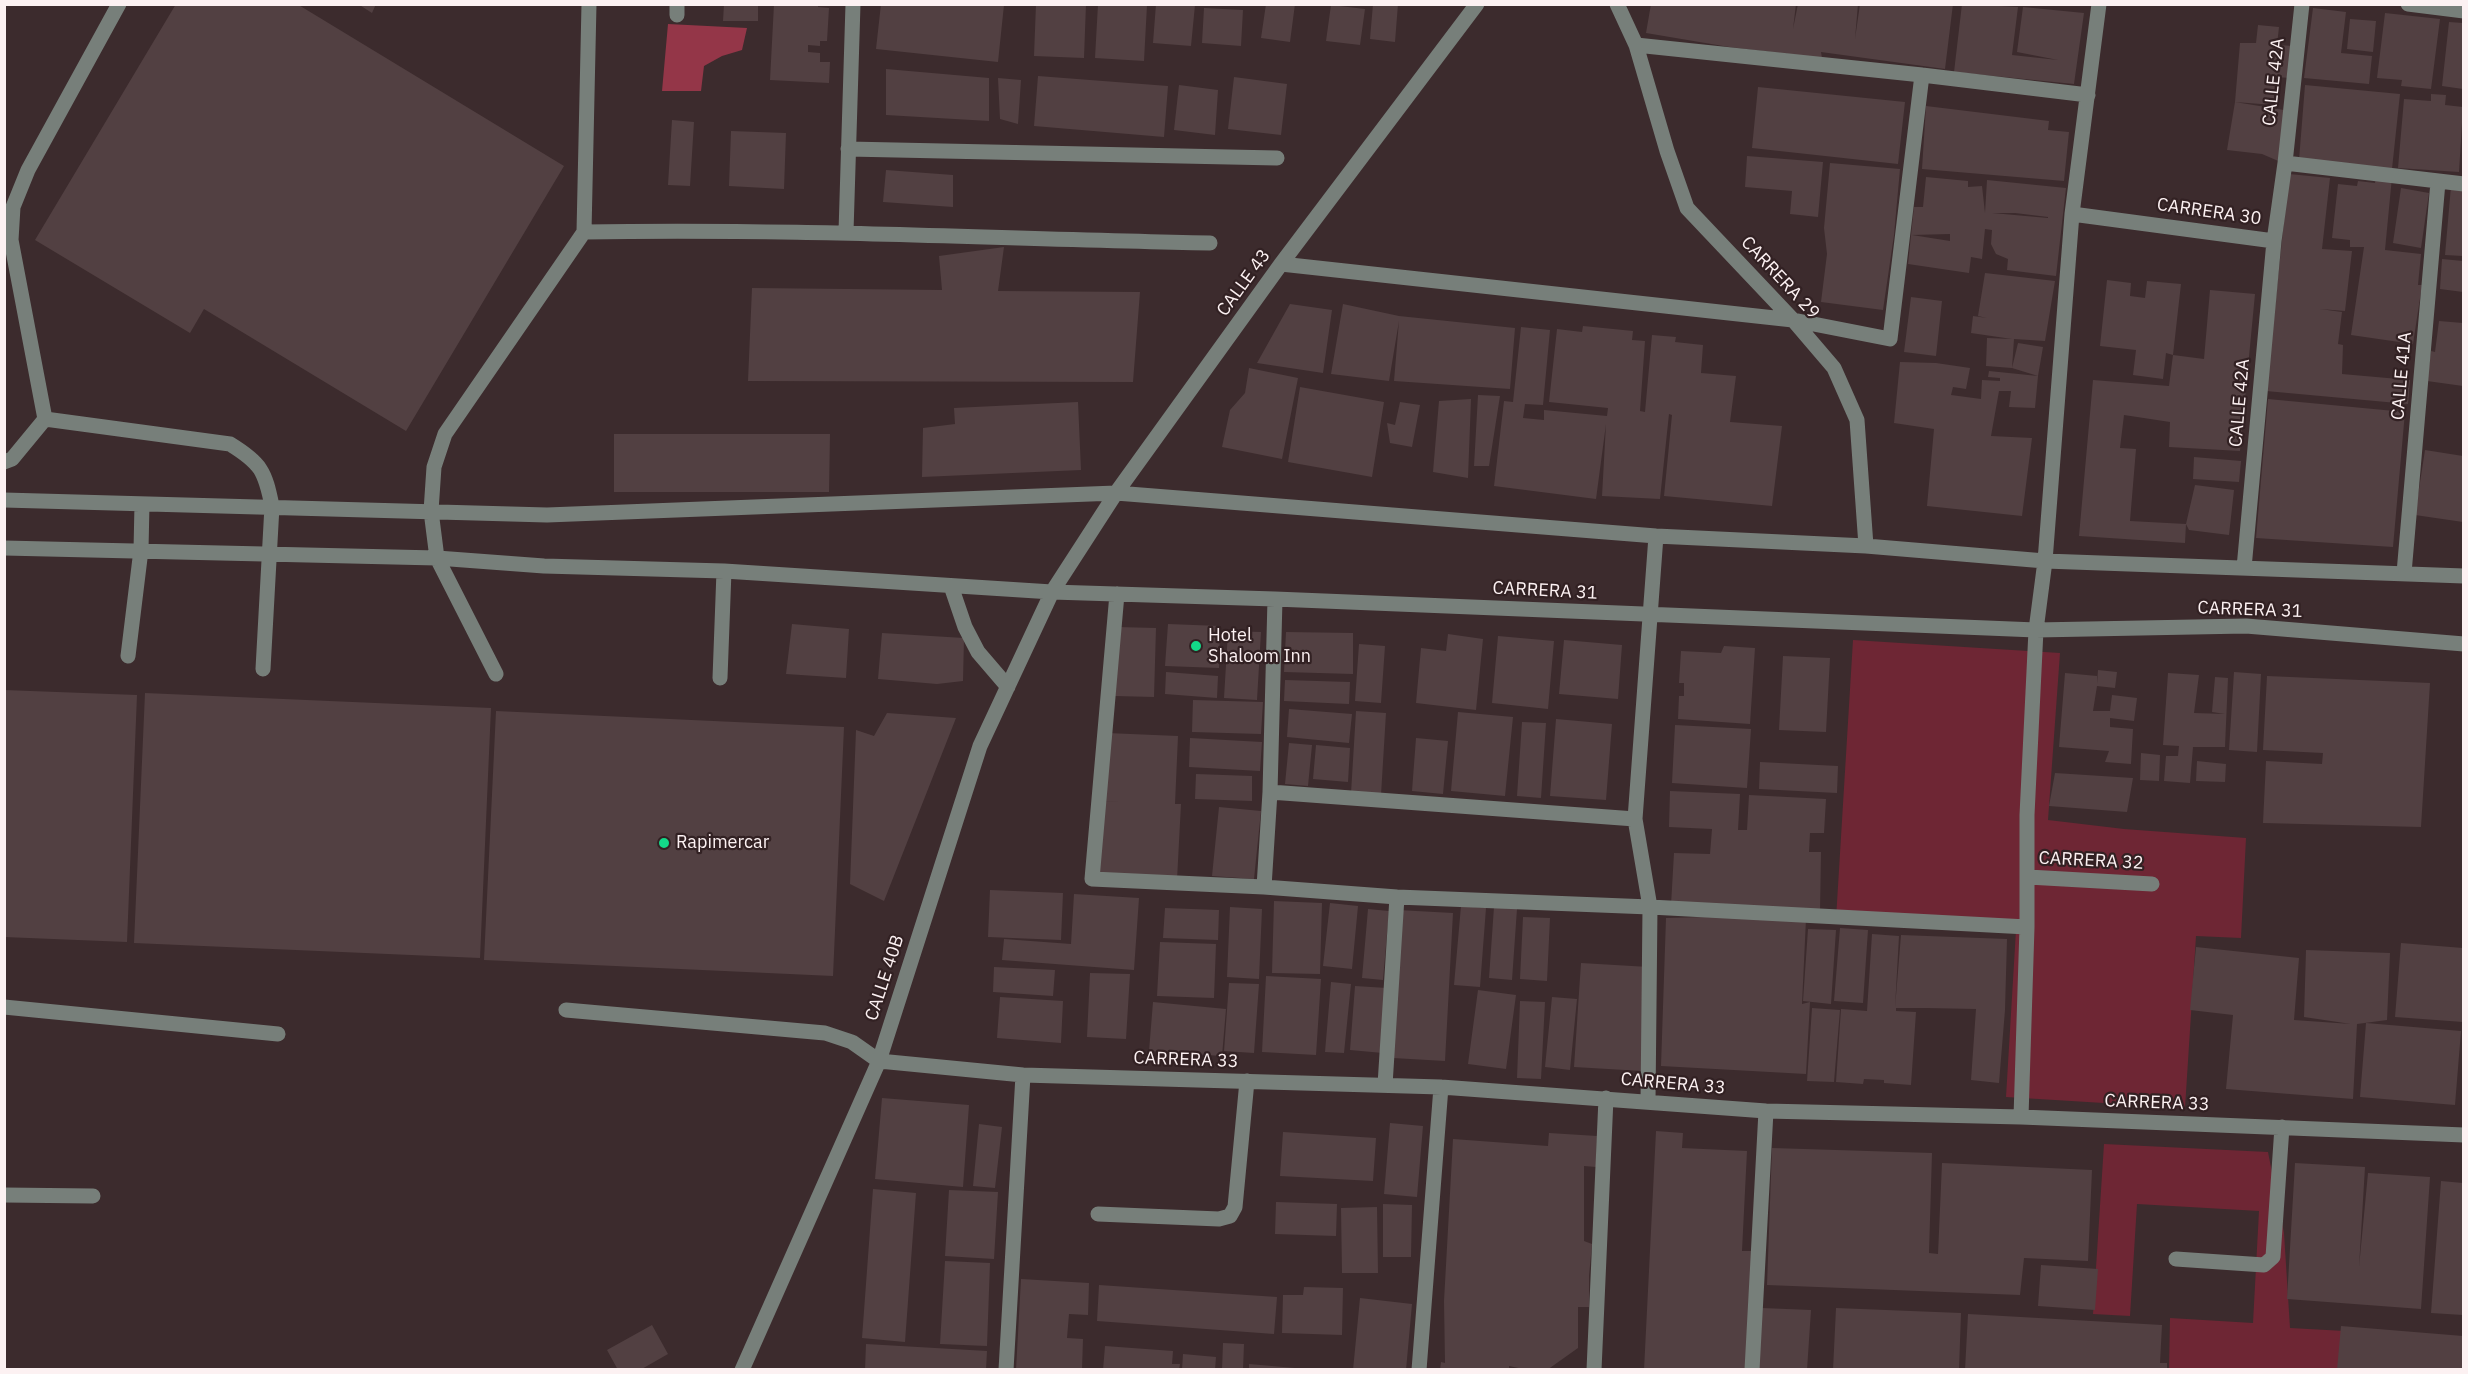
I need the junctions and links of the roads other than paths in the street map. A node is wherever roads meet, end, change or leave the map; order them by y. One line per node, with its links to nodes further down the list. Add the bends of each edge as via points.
1 (119, 4): 25 (street, via 28,170 14,207 11,240)
2 (589, 4): 19 (street)
3 (853, 4): 13 (street)
4 (1477, 4): 23 (street, CALLE 43)
5 (1617, 4): 10 (street, CARRERA 29)
6 (2099, 4): 12 (street)
7 (2302, 4): 15 (street, CALLE 42A)
8 (2408, 4): 9 (street)
9 (2463, 11)
10 (1636, 45): 11 (street); 24 (street, CARRERA 29, via 1687,208)
11 (1922, 75): 12 (street); 24 (street, via 1890,339)
12 (2088, 95): 18 (street)
13 (848, 149): 14 (street); 20 (street)
14 (1277, 158)
15 (2285, 163): 16 (street); 21 (street, CARRERA 30)
16 (2438, 182): 17 (street); 41 (street, CALLE 41A)
17 (2463, 184)
18 (2072, 214): 21 (street, CARRERA 30); 38 (street)
19 (584, 232): 20 (street); 31 (street, via 444,434 434,467)
20 (846, 232): 22 (street)
21 (2274, 241): 39 (street, CALLE 42A)
22 (1210, 243)
23 (1281, 264): 24 (street); 27 (street, CALLE 43)
24 (1793, 320): 33 (street, CARRERA 29, via 1834,368 1857,420)
25 (45, 419): 26 (street, via 12,459); 30 (street, via 230,444 253,458 267,480)
26 (4, 462)
27 (1116, 493): 31 (street, via 547,515); 32 (street); 44 (street, CALLE 43)
28 (4, 500): 29 (street)
29 (142, 504): 30 (street); 35 (street)
30 (272, 506): 31 (street); 36 (street)
31 (431, 511): 37 (street)
32 (1656, 536): 33 (street); 47 (street)
33 (1866, 546): 38 (street)
34 (4, 548): 35 (street, CARRERA 31)
35 (141, 550): 36 (street, CARRERA 31); 50 (street)
36 (271, 553): 37 (street, CARRERA 31); 51 (street)
37 (436, 558): 40 (street, CARRERA 31, via 544,566); 52 (street)
38 (2045, 561): 39 (street); 48 (street)
39 (2244, 568): 41 (street)
40 (724, 571): 43 (street, CARRERA 31); 53 (street)
41 (2404, 573): 42 (street)
42 (2463, 576)
43 (951, 586): 44 (street, CARRERA 31); 54 (street, via 978,652)
44 (1052, 592): 45 (street, CARRERA 31); 54 (street, CALLE 40B)
45 (1117, 594): 46 (street, CARRERA 31); 59 (street, via 1092,879)
46 (1275, 599): 47 (street, CARRERA 31); 55 (street)
47 (1650, 615): 48 (street, CARRERA 31); 56 (street)
48 (2036, 630): 49 (street, CARRERA 31, via 2246,626); 57 (street, via 2027,815)
49 (2463, 644)
50 (128, 656)
51 (263, 669)
52 (496, 674)
53 (720, 678)
54 (1008, 687): 66 (street, CALLE 40B, via 980,746)
55 (1270, 792): 56 (street); 59 (street)
56 (1635, 819): 61 (street)
57 (2028, 877): 58 (street, CARRERA 32); 62 (street)
58 (2152, 884)
59 (1264, 887): 60 (street)
60 (1397, 897): 61 (street); 69 (street)
61 (1650, 907): 62 (street); 72 (street)
62 (2027, 927): 74 (street)
63 (4, 1007): 65 (street)
64 (566, 1010): 66 (street, via 825,1033 852,1042)
65 (278, 1034)
66 (879, 1061): 67 (street, CARRERA 33); 81 (street, CALLE 40B)
67 (1023, 1075): 68 (street, CARRERA 33); 82 (street)
68 (1247, 1082): 69 (street, CARRERA 33); 79 (street, via 1230,1216 1219,1219)
69 (1385, 1086): 70 (street, CARRERA 33)
70 (1441, 1087): 71 (street, CARRERA 33); 83 (street)
71 (1606, 1098): 72 (street, CARRERA 33); 84 (street)
72 (1648, 1102): 73 (street, CARRERA 33)
73 (1766, 1111): 74 (street, CARRERA 33); 85 (street)
74 (2021, 1116): 75 (street, CARRERA 33)
75 (2282, 1127): 76 (street, CARRERA 33); 80 (street, via 2273,1257 2264,1265)
76 (2463, 1135)
77 (4, 1195): 78 (street)
78 (93, 1196)
79 (1098, 1214)
80 (2176, 1259)
81 (742, 1370)
82 (1006, 1370)
83 (1419, 1370)
84 (1594, 1370)
85 (1752, 1370)

